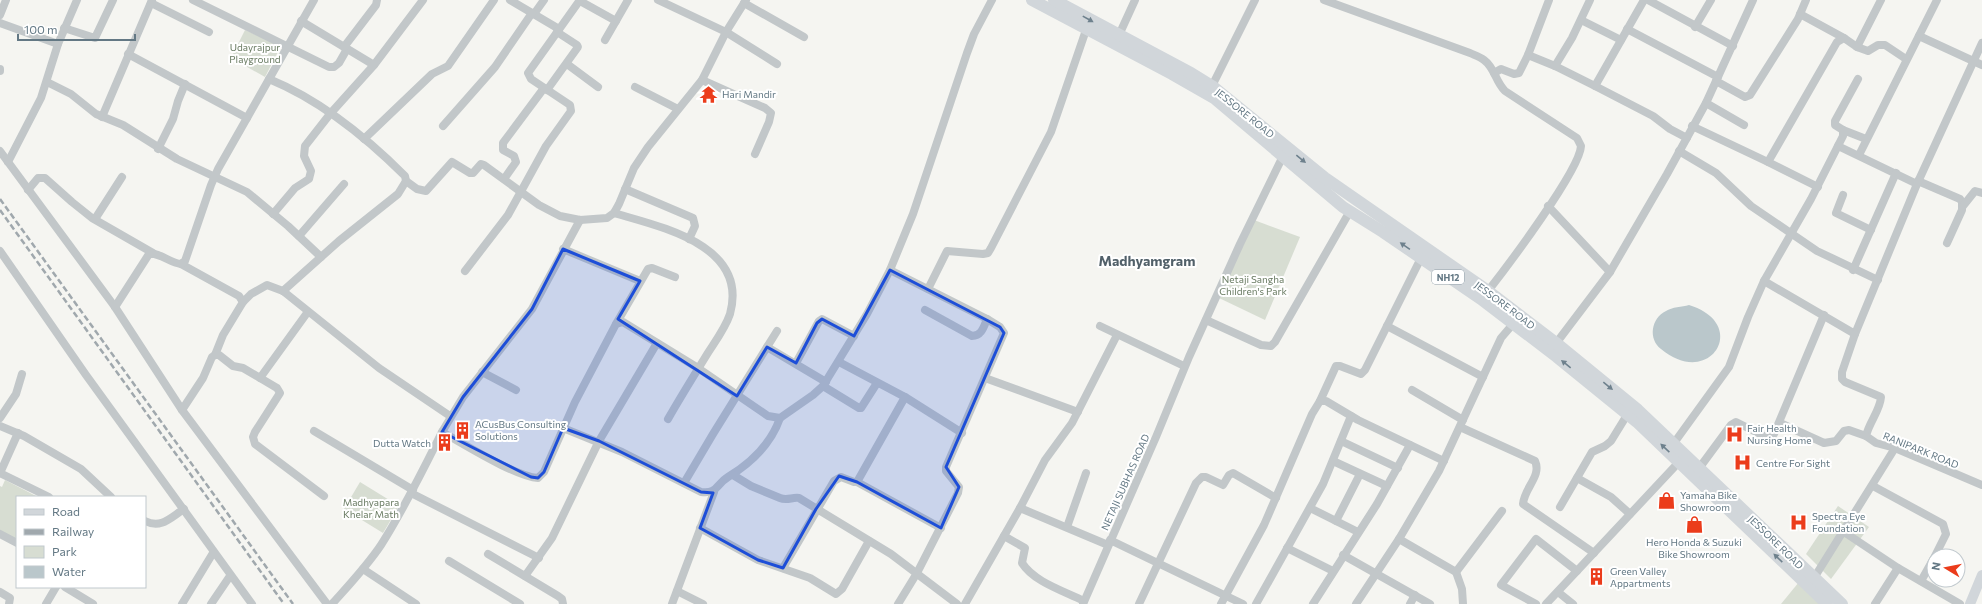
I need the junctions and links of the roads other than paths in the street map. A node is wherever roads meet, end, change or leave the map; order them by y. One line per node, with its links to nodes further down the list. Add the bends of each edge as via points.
1 (6, 0): 33 (street)
2 (77, 0): 39 (street)
3 (113, 0): 39 (street, via 95,38)
4 (193, 0): 53 (street)
5 (314, 0): 35 (street)
6 (377, 0): 56 (street)
7 (423, 0): 63 (street)
8 (494, 0): 87 (street, via 448,66 432,74)
9 (510, 0): 31 (street)
10 (544, 0): 31 (street)
11 (580, 0): 36 (street); 41 (street)
12 (628, 0): 36 (street)
13 (658, 0): 44 (street)
14 (992, 0): 129 (street, via 974,34 913,214)
15 (1032, 0): 42 (highway, NH12)
16 (1054, 0): 45 (highway, JESSORE ROAD / NH12, one-way to 45)
17 (1135, 0): 45 (street)
18 (1255, 0): 72 (street)
19 (1324, 0): 65 (street, via 1484,59)
20 (1549, 0): 58 (street)
21 (1590, 0): 34 (street)
22 (1644, 0): 40 (street)
23 (1648, 0): 38 (street)
24 (1711, 0): 38 (street)
25 (1753, 0): 54 (street)
26 (1806, 0): 32 (street)
27 (1881, 0): 55 (street)
28 (1935, 1): 46 (street)
29 (151, 2): 43 (street); 57 (street)
30 (745, 2): 44 (street); 47 (street)
31 (533, 13): 41 (street); 83 (street, via 487,77)
32 (1800, 14): 48 (street); 67 (street, via 1750,95 1745,97)
33 (0, 15)
34 (1581, 20): 50 (street); 64 (street)
35 (301, 21): 53 (street); 56 (street)
36 (616, 21): 49 (street)
37 (0, 23): 52 (street)
38 (1695, 27): 54 (street)
39 (64, 28): 52 (street)
40 (1627, 29): 50 (street); 67 (street)
41 (558, 30): 61 (street, via 578,47); 76 (street, via 528,73 531,79)
42 (1086, 30): 95 (highway, NH12, via 1202,90); 137 (street, via 1051,132 988,253 947,250)
43 (209, 32)
44 (726, 32): 62 (street); 69 (street)
45 (1119, 35): 72 (highway, JESSORE ROAD / NH12)
46 (1919, 36): 59 (street); 60 (street)
47 (804, 38)
48 (1844, 38): 55 (street); 97 (street, via 1837,42)
49 (605, 40)
50 (1621, 40): 73 (street)
51 (1982, 43): 60 (street)
52 (58, 44): 70 (street)
53 (286, 46): 56 (street, via 329,67 334,67 339,62); 66 (street)
54 (1733, 46): 67 (street)
55 (1857, 47): 59 (street, via 1868,51 1878,45 1886,45)
56 (346, 48): 63 (street)
57 (128, 54): 71 (street); 80 (street)
58 (1528, 55): 64 (street); 65 (street, via 1519,73 1514,74 1501,69)
59 (1906, 59): 88 (street)
60 (1978, 63): 103 (street, via 1946,118)
61 (567, 64): 74 (street); 76 (street)
62 (777, 64)
63 (374, 65): 79 (street)
64 (1555, 66): 73 (street)
65 (1494, 73): 111 (street, via 1498,84 1505,91 1577,138 1581,146 1578,158)
66 (269, 79): 79 (street, via 300,93); 81 (street)
67 (1717, 79): 77 (street)
68 (1858, 79): 85 (street, via 1835,122 1835,125)
69 (702, 80): 78 (street); 93 (street, via 771,113)
70 (47, 82): 80 (street, via 71,94); 96 (street, via 36,110)
71 (186, 84): 81 (street); 90 (street)
72 (1212, 86): 138 (highway, JESSORE ROAD / NH12, one-way to 138, via 1325,178)
73 (1595, 86): 86 (street, via 1653,116)
74 (598, 87)
75 (636, 87): 78 (street)
76 (546, 89): 101 (street, via 503,143 503,150 514,156 516,162); 108 (street, via 570,105 571,111 546,146)
77 (1706, 103): 82 (street); 84 (street)
78 (678, 109): 106 (street, via 644,152)
79 (330, 114): 87 (street); 115 (street, via 305,146 304,156 311,172 309,179 295,188)
80 (102, 117): 90 (street, via 123,125)
81 (247, 118): 100 (street)
82 (1744, 125)
83 (443, 126)
84 (1692, 126): 86 (street); 97 (street)
85 (1843, 130): 88 (street); 89 (street)
86 (1687, 138): 92 (street)
87 (364, 139): 102 (street, via 405,176)
88 (1866, 139): 94 (street)
89 (1838, 146): 94 (street); 105 (street)
90 (158, 149): 100 (street)
91 (0, 151): 96 (street)
92 (1679, 151): 119 (street, via 1716,173 1751,206); 132 (street)
93 (755, 154)
94 (1859, 155): 98 (street)
95 (1283, 156): 113 (highway, NH12); 146 (street, NETAJI SUBHAS ROAD)
96 (8, 162): 107 (street)
97 (1768, 162): 105 (street)
98 (1896, 173): 103 (street); 118 (street)
99 (122, 176): 116 (street)
100 (214, 176): 115 (street, via 247,192); 128 (street, via 188,256)
101 (504, 179): 102 (street, via 481,164 470,173 452,162 426,191 422,192); 108 (street)
102 (406, 181): 126 (street, via 398,194)
103 (1918, 183): 112 (street, via 1960,200); 134 (street)
104 (344, 184): 120 (street)
105 (1818, 187): 119 (street)
106 (625, 189): 114 (street); 121 (street, via 693,218 695,226)
107 (28, 190): 116 (street, via 38,178 45,178); 141 (street)
108 (521, 191): 117 (street, via 549,211); 131 (street, via 494,235)
109 (1982, 192): 112 (street, via 1975,191)
110 (1843, 195): 118 (street, via 1836,213)
111 (1548, 206): 132 (street); 138 (street)
112 (1963, 206): 122 (street)
113 (1350, 211): 127 (highway, NH12, one-way to 113); 146 (street, via 1271,346 1261,345)
114 (614, 213): 117 (street, via 607,218); 121 (street, via 671,230)
115 (273, 214): 120 (street)
116 (95, 219): 125 (street)
117 (580, 220): 123 (street)
118 (1871, 230): 130 (street)
119 (1792, 234): 130 (street); 136 (street)
120 (299, 236): 126 (street)
121 (689, 239): 162 (street, via 719,260 726,270 732,292 730,314 725,326)
122 (1947, 243)
123 (563, 249): 135 (street); 163 (street, via 532,309)
124 (0, 251): 221 (street)
125 (153, 254): 128 (street); 141 (street, via 148,254 145,258)
126 (320, 258): 139 (street)
127 (1421, 258): 148 (highway, NH12); 150 (street)
128 (181, 264): 140 (street, via 239,296)
129 (890, 270): 137 (street); 154 (street)
130 (1853, 270): 134 (street)
131 (466, 271)
132 (1610, 272): 157 (street)
133 (675, 277): 135 (street, via 652,268 648,269)
134 (1878, 280): 152 (street)
135 (640, 281): 147 (street)
136 (1764, 281): 144 (street); 194 (street, via 1729,367)
137 (928, 289): 145 (street)
138 (1488, 291): 157 (highway, JESSORE ROAD / NH12)
139 (283, 292): 140 (street, via 267,286 251,294); 143 (street)
140 (243, 302): 158 (street, via 222,335)
141 (115, 307): 175 (street)
142 (924, 310): 145 (street, via 972,336 978,335)
143 (307, 313): 166 (street); 178 (street, via 392,378)
144 (1824, 315): 152 (street); 184 (street)
145 (987, 319): 167 (street, via 1000,327 1004,333)
146 (1206, 320): 161 (street, NETAJI SUBHAS ROAD)
147 (616, 324): 155 (street, via 623,322); 186 (street)
148 (1513, 324): 157 (highway, NH12); 165 (street, via 1502,338)
149 (1100, 326): 153 (street)
150 (1387, 326): 165 (street); 174 (street, via 1361,374 1336,366)
151 (777, 331): 156 (street)
152 (1855, 334): 191 (street, via 1842,379 1881,397)
153 (1117, 335): 161 (street); 176 (street)
154 (854, 336): 159 (street); 160 (street, via 822,319)
155 (657, 343): 162 (street); 192 (street)
156 (767, 347): 160 (street); 172 (street)
157 (1553, 347): 177 (highway, NH12, one-way to 157); 194 (highway, JESSORE ROAD / NH12, one-way to 194, via 1638,410)
158 (215, 355): 166 (street, via 220,355 233,366 243,368); 175 (street)
159 (839, 362): 168 (street); 169 (street)
160 (796, 363): 169 (street)
161 (1184, 366): 237 (street, NETAJI SUBHAS ROAD, via 1156,437)
162 (698, 368): 172 (street); 182 (street)
163 (482, 372): 170 (street); 178 (street)
164 (22, 374): 180 (street, via 16,394)
165 (1483, 377): 183 (street)
166 (260, 378): 216 (street, via 280,393 255,432 255,444)
167 (985, 378): 176 (street); 190 (street)
168 (877, 383): 169 (street, via 861,408); 173 (street)
169 (825, 384): 181 (street)
170 (516, 390)
171 (1412, 390): 183 (street)
172 (737, 396): 181 (street, via 768,416); 208 (street)
173 (905, 397): 190 (street); 207 (street)
174 (1320, 401): 179 (street, via 1326,401); 217 (street)
175 (182, 410): 276 (street)
176 (1078, 412): 219 (street, via 1045,460)
177 (1627, 415): 199 (highway, NH12, one-way to 177); 206 (street, via 1611,441 1592,452)
178 (450, 416): 188 (street)
179 (1351, 416): 193 (street); 195 (street)
180 (0, 418)
181 (780, 418): 205 (street, via 766,445)
182 (668, 419)
183 (1461, 423): 198 (street); 242 (street, via 1535,460 1537,472 1523,498 1523,504)
184 (1780, 423): 191 (street, RANIPARK ROAD, via 1824,443 1836,441 1844,431 1849,430); 201 (street, via 1774,434 1769,437 1736,422 1731,425)
185 (0, 426): 189 (street)
186 (563, 428): 188 (street, via 544,472 538,478 513,470); 192 (street)
187 (314, 431): 212 (street)
188 (442, 432): 212 (street)
189 (18, 433): 202 (street); 214 (street, via 81,469)
190 (962, 433): 229 (street, via 946,467 946,472 960,487)
191 (1866, 436): 196 (street, RANIPARK ROAD, via 1876,443)
192 (599, 441): 208 (street); 245 (street, via 558,527)
193 (1341, 441): 197 (street); 200 (street)
194 (1674, 443): 201 (highway, JESSORE ROAD / NH12)
195 (1410, 445): 198 (street); 200 (street)
196 (1895, 448): 209 (street, RANIPARK ROAD); 211 (street)
197 (1333, 461): 204 (street); 220 (street)
198 (1444, 461): 234 (street)
199 (1679, 462): 224 (street); 238 (highway, NH12)
200 (1398, 468): 210 (street)
201 (1700, 468): 238 (highway, JESSORE ROAD / NH12)
202 (0, 473): 215 (street)
203 (1086, 473): 227 (street)
204 (1360, 474): 210 (street); 226 (street)
205 (733, 475): 213 (street, via 721,483); 222 (street, via 784,500 799,498)
206 (1577, 478): 218 (street); 224 (street, via 1611,497)
207 (857, 482): 222 (street, via 838,477); 229 (street)
208 (684, 483): 213 (street, via 701,492)
209 (1982, 485)
210 (1387, 486): 230 (street)
211 (1873, 486): 231 (street); 240 (street, via 1942,524 1946,534)
212 (412, 492): 245 (street); 250 (street, via 381,546)
213 (714, 492): 228 (street)
214 (107, 495)
215 (47, 496)
216 (324, 496)
217 (1276, 498): 247 (street, via 1232,473 1223,485 1202,476 1196,483); 268 (street)
218 (1560, 507)
219 (1020, 508): 227 (street); 233 (street)
220 (1310, 508): 226 (street); 239 (street)
221 (184, 509): 225 (street, via 161,524 154,525); 241 (street)
222 (816, 509): 235 (street); 248 (street)
223 (1502, 511): 252 (street)
224 (1630, 514): 242 (street)
225 (146, 521)
226 (1336, 521): 230 (street)
227 (1067, 527): 237 (street)
228 (700, 528): 248 (street, via 758,560); 264 (street)
229 (941, 528): 255 (street)
230 (1358, 532): 244 (street)
231 (1844, 532): 249 (street); 260 (street)
232 (0, 534): 236 (street)
233 (1004, 536): 269 (street, via 1025,548 1022,563 1029,571); 285 (street)
234 (1399, 539): 252 (street); 256 (street)
235 (869, 541): 248 (street, via 842,589 836,594 810,578); 255 (street)
236 (16, 542)
237 (1109, 542): 247 (street); 269 (street, NETAJI SUBHAS ROAD)
238 (1769, 542): 260 (highway, JESSORE ROAD / NH12); 298 (highway, NH12, one-way to 238)
239 (1287, 548): 251 (street); 289 (street)
240 (1939, 548)
241 (213, 553): 258 (street); 273 (street)
242 (1594, 553): 253 (street)
243 (488, 554): 259 (street)
244 (1344, 555): 251 (street); 256 (street)
245 (539, 558): 259 (street)
246 (449, 560): 279 (street)
247 (1158, 563): 268 (street); 286 (street)
248 (783, 568)
249 (1898, 568): 261 (street); 300 (street)
250 (363, 569): 277 (street); 278 (street)
251 (1333, 571): 290 (street)
252 (1456, 572): 294 (street, via 1462,589)
253 (1577, 572): 266 (street); 295 (street, via 1536,539 1501,585)
254 (1926, 572): 261 (street)
255 (917, 573): 283 (street); 284 (street)
256 (1376, 574): 267 (street); 291 (street)
257 (1982, 575): 302 (main road)
258 (230, 576): 274 (street); 275 (street)
259 (525, 576): 280 (street, via 558,596)
260 (1814, 578): 299 (highway, JESSORE ROAD / NH12)
261 (1921, 580): 301 (street)
262 (55, 588): 271 (street)
263 (67, 588): 272 (street)
264 (677, 591): 281 (street); 282 (street)
265 (0, 592): 270 (street, via 10,598)
266 (1558, 592): 296 (street); 297 (street)
267 (1416, 595): 292 (street); 293 (street)
268 (1225, 596): 287 (street); 288 (street)
269 (1083, 602)
270 (9, 604)
271 (46, 604)
272 (93, 604)
273 (182, 604)
274 (211, 604)
275 (252, 604)
276 (327, 604)
277 (332, 604)
278 (416, 604)
279 (520, 604)
280 (563, 604)
281 (672, 604)
282 (703, 604)
283 (898, 604)
284 (957, 604)
285 (965, 604)
286 (1140, 604)
287 (1220, 604)
288 (1243, 604)
289 (1256, 604)
290 (1313, 604)
291 (1356, 604)
292 (1410, 604)
293 (1430, 604)
294 (1463, 604)
295 (1536, 604)
296 (1546, 604)
297 (1573, 604)
298 (1827, 604)
299 (1842, 604)
300 (1876, 604)
301 (1960, 604)
302 (1970, 604)

